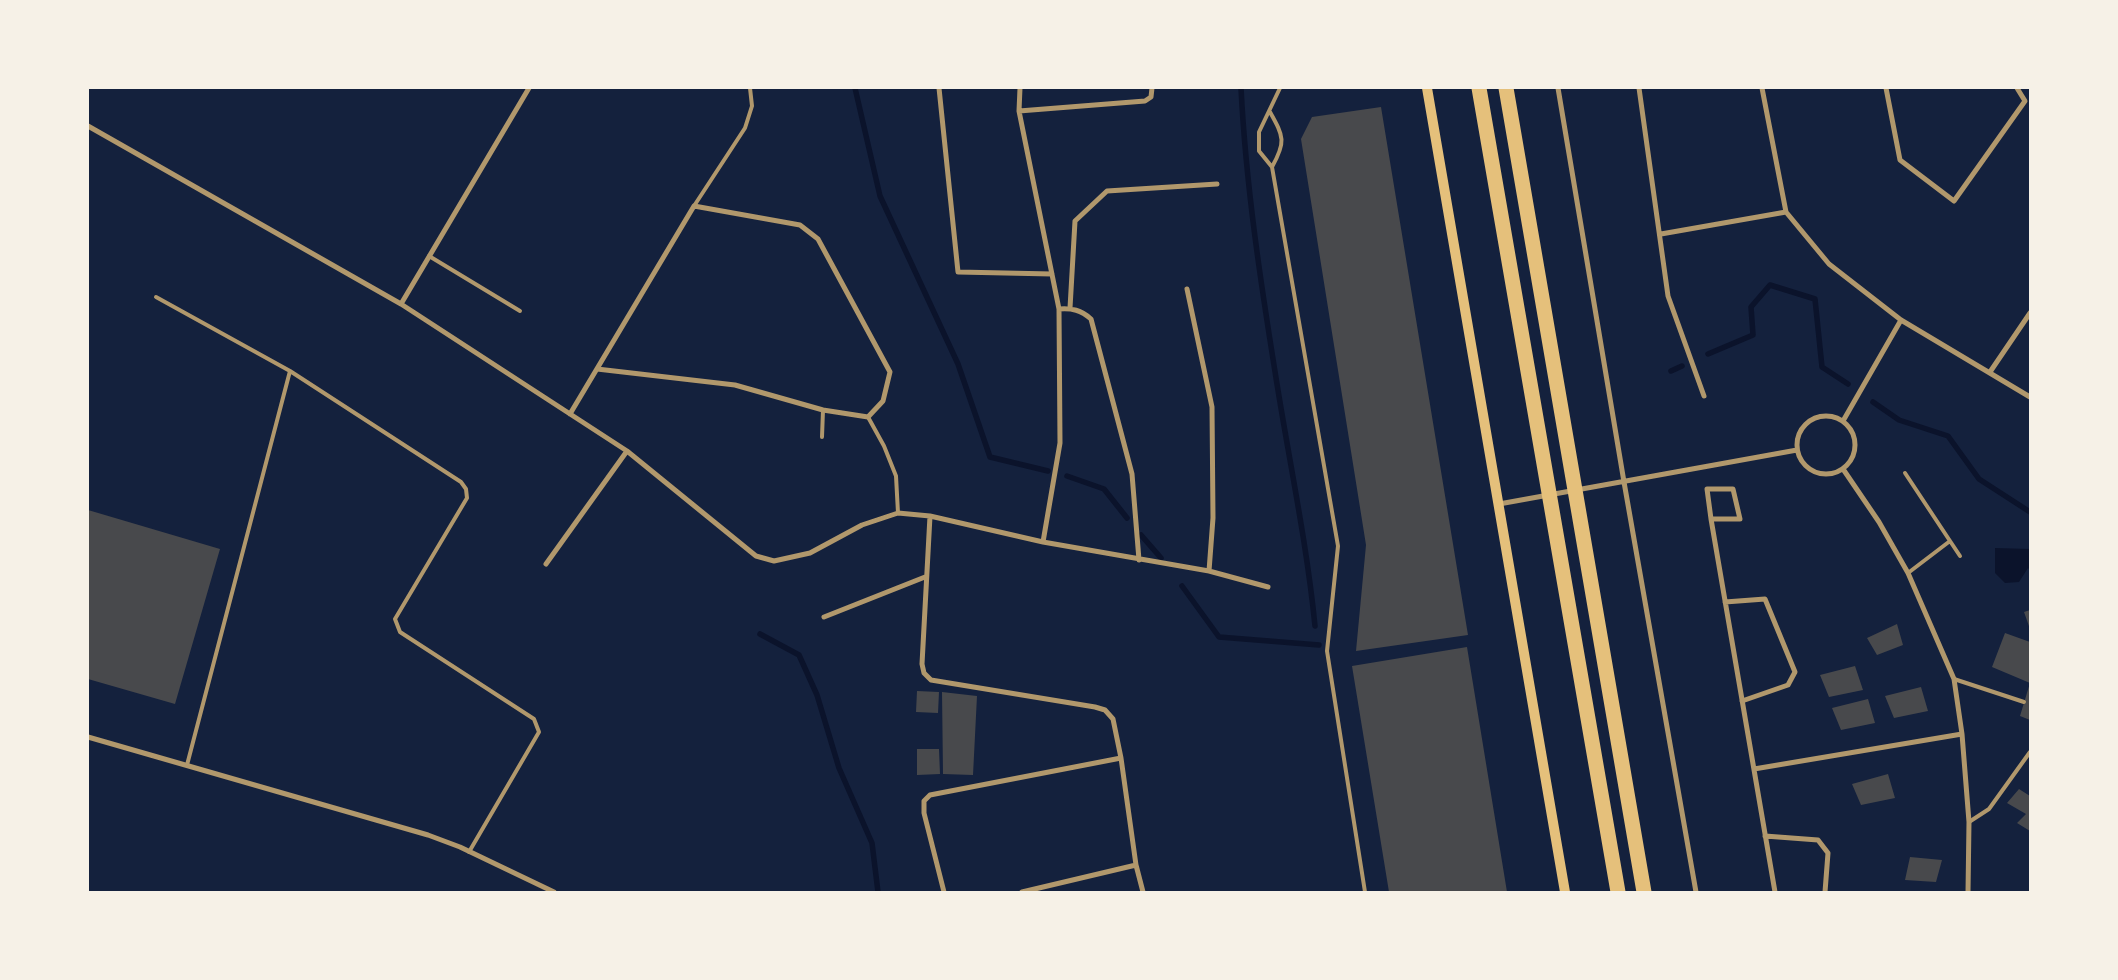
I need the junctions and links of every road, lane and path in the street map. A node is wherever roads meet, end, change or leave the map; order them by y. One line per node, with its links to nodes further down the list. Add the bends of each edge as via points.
1 (529, 88): 23 (street)
2 (750, 88): 20 (lane, via 752,106 744,128)
3 (939, 88): 24 (street, via 958,272)
4 (1020, 88): 15 (street)
5 (1152, 88): 15 (street, via 1151,97 1145,101)
6 (1280, 88): 16 (lane)
7 (1428, 88): 48 (main road)
8 (1479, 88): 82 (highway)
9 (1506, 88): 83 (highway)
10 (1558, 88): 47 (street)
11 (1639, 88): 22 (street)
12 (1762, 88): 21 (street)
13 (1886, 88): 14 (street, via 1900,160 1954,201 2025,101)
14 (2017, 88)
15 (1019, 111): 24 (street)
16 (1270, 112): 18 (lane, via 1281,132 1282,150); 18 (lane, via 1259,132 1259,151)
17 (88, 126): 27 (street)
18 (1272, 167): 80 (lane, via 1338,546 1327,651)
19 (1217, 184): 28 (street, via 1107,191 1075,221)
20 (694, 206): 33 (street); 40 (street, via 800,225 818,239 890,372 883,401)
21 (1786, 212): 22 (street); 32 (street, via 1829,264)
22 (1661, 234): 36 (street, via 1668,296)
23 (429, 256): 27 (street); 30 (lane)
24 (1052, 274): 29 (street)
25 (1187, 289): 57 (street, via 1212,407 1213,518)
26 (156, 297): 34 (lane)
27 (401, 304): 39 (street)
28 (1070, 308): 29 (street); 55 (street, via 1091,318 1132,474)
29 (1058, 309): 53 (street, via 1060,443)
30 (520, 311)
31 (2030, 313): 35 (street)
32 (1901, 320): 35 (street); 41 (street)
33 (597, 369): 38 (street, via 735,385); 39 (street)
34 (290, 371): 70 (lane); 74 (lane, via 461,482 466,489 467,498 395,619 400,632 534,719 538,725 539,732)
35 (1990, 372): 37 (street)
36 (1704, 396)
37 (2030, 397)
38 (823, 410): 40 (street); 42 (lane)
39 (570, 414): 44 (street)
40 (868, 417): 49 (lane, via 896,476)
41 (1843, 421): 43 (street, via 1827,416 1811,420 1800,433); 45 (street, via 1854,436 1855,445 1850,462)
42 (822, 437)
43 (1798, 450): 45 (street, via 1801,460 1815,472 1834,473); 47 (street)
44 (627, 451): 49 (street, via 756,556 774,561 810,553 862,525); 56 (street)
45 (1843, 469): 58 (street)
46 (1905, 473): 52 (lane)
47 (1624, 482): 48 (street); 84 (street)
48 (1499, 504): 81 (main road)
49 (898, 513): 50 (street)
50 (930, 516): 53 (street); 59 (street)
51 (1711, 519): 51 (street, via 1740,519 1733,489 1707,490); 61 (street)
52 (1950, 541): 54 (lane); 58 (lane)
53 (1043, 542): 55 (street)
54 (1960, 556)
55 (1139, 560): 57 (street)
56 (546, 564)
57 (1209, 571): 60 (street)
58 (1908, 572): 63 (street)
59 (925, 577): 62 (street); 69 (street, via 922,664 924,673 931,680 1100,708 1113,719)
60 (1268, 587)
61 (1725, 602): 64 (street); 64 (street, via 1766,599 1795,672 1788,685)
62 (824, 617)
63 (1954, 679): 65 (lane); 66 (street)
64 (1742, 701): 71 (street)
65 (2024, 702)
66 (1962, 734): 71 (street); 72 (street)
67 (88, 737): 70 (street)
68 (2030, 752): 72 (lane, via 1989,809)
69 (1121, 758): 75 (street); 77 (street, via 930,795 924,801 924,813)
70 (187, 765): 74 (street, via 428,835)
71 (1754, 769): 73 (street)
72 (1969, 822): 87 (street)
73 (1766, 836): 85 (street); 86 (street, via 1818,840 1828,853)
74 (469, 852): 76 (street)
75 (1136, 865): 78 (street); 79 (street)
76 (554, 892)
77 (944, 892)
78 (1022, 892)
79 (1143, 892)
80 (1365, 892)
81 (1565, 892)
82 (1618, 892)
83 (1644, 892)
84 (1696, 892)
85 (1775, 892)
86 (1825, 892)
87 (1968, 892)

